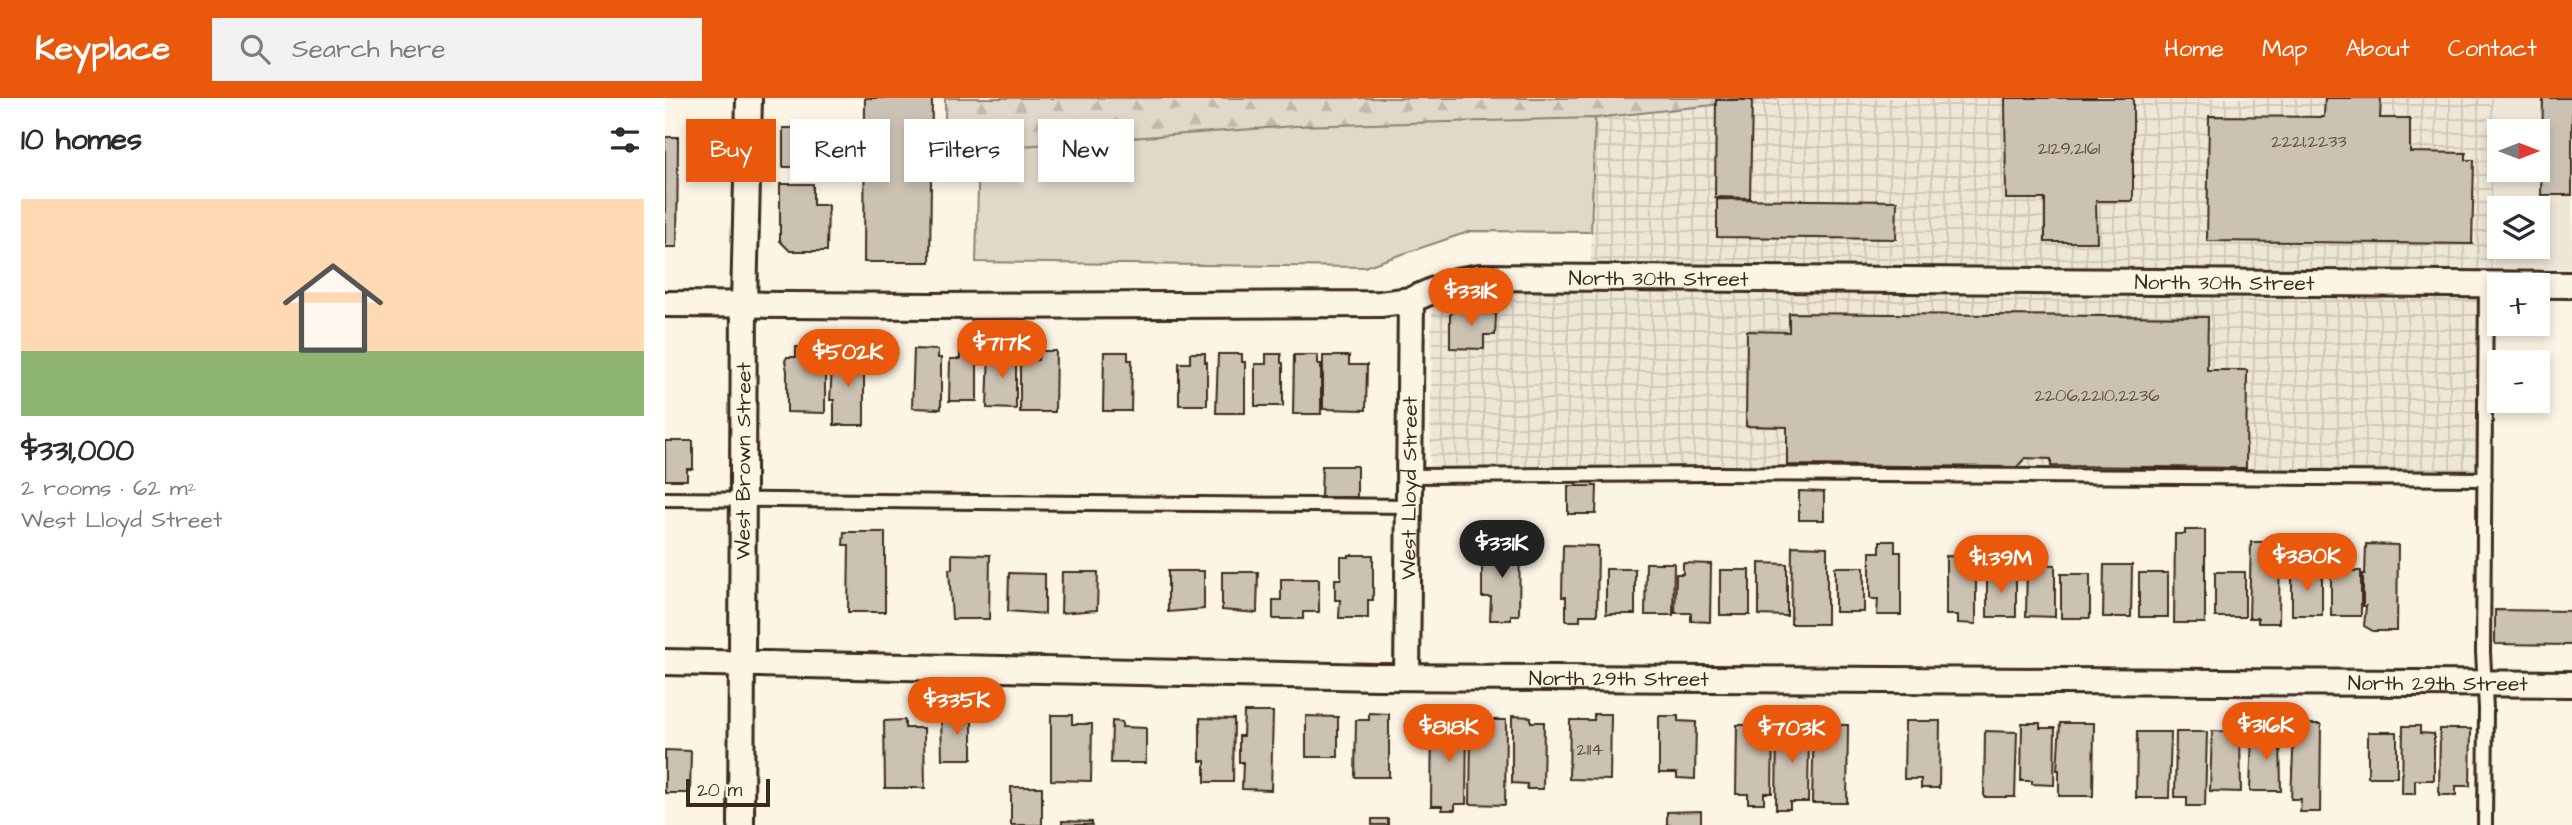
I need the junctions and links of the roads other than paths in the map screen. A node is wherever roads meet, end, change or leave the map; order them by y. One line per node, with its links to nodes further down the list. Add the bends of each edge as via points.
1 (749, 99): 5 (street, West Brown Street)
2 (2486, 284): 3 (street, North 30th Street); 4 (street, North 30th Street, via 1481,277 1455,281); 8 (lane)
3 (2572, 285)
4 (1411, 300): 5 (street, North 30th Street, via 1380,304); 7 (street, West Lloyd Street)
5 (744, 303): 6 (street, North 30th Street); 10 (street, West Brown Street)
6 (665, 304)
7 (1409, 477): 8 (lane, via 1718,474); 11 (street, West Lloyd Street)
8 (2484, 479): 15 (lane)
9 (665, 499): 10 (lane)
10 (743, 500): 11 (lane); 13 (street, West Brown Street)
11 (1409, 506): 14 (street, West Lloyd Street)
12 (665, 662): 13 (street, North 29th Street)
13 (742, 662): 14 (street, North 29th Street); 17 (street, West Brown Street)
14 (1407, 677): 15 (street, North 29th Street)
15 (2483, 683): 16 (street, North 29th Street); 18 (lane)
16 (2572, 684)
17 (741, 825)
18 (2485, 825)

